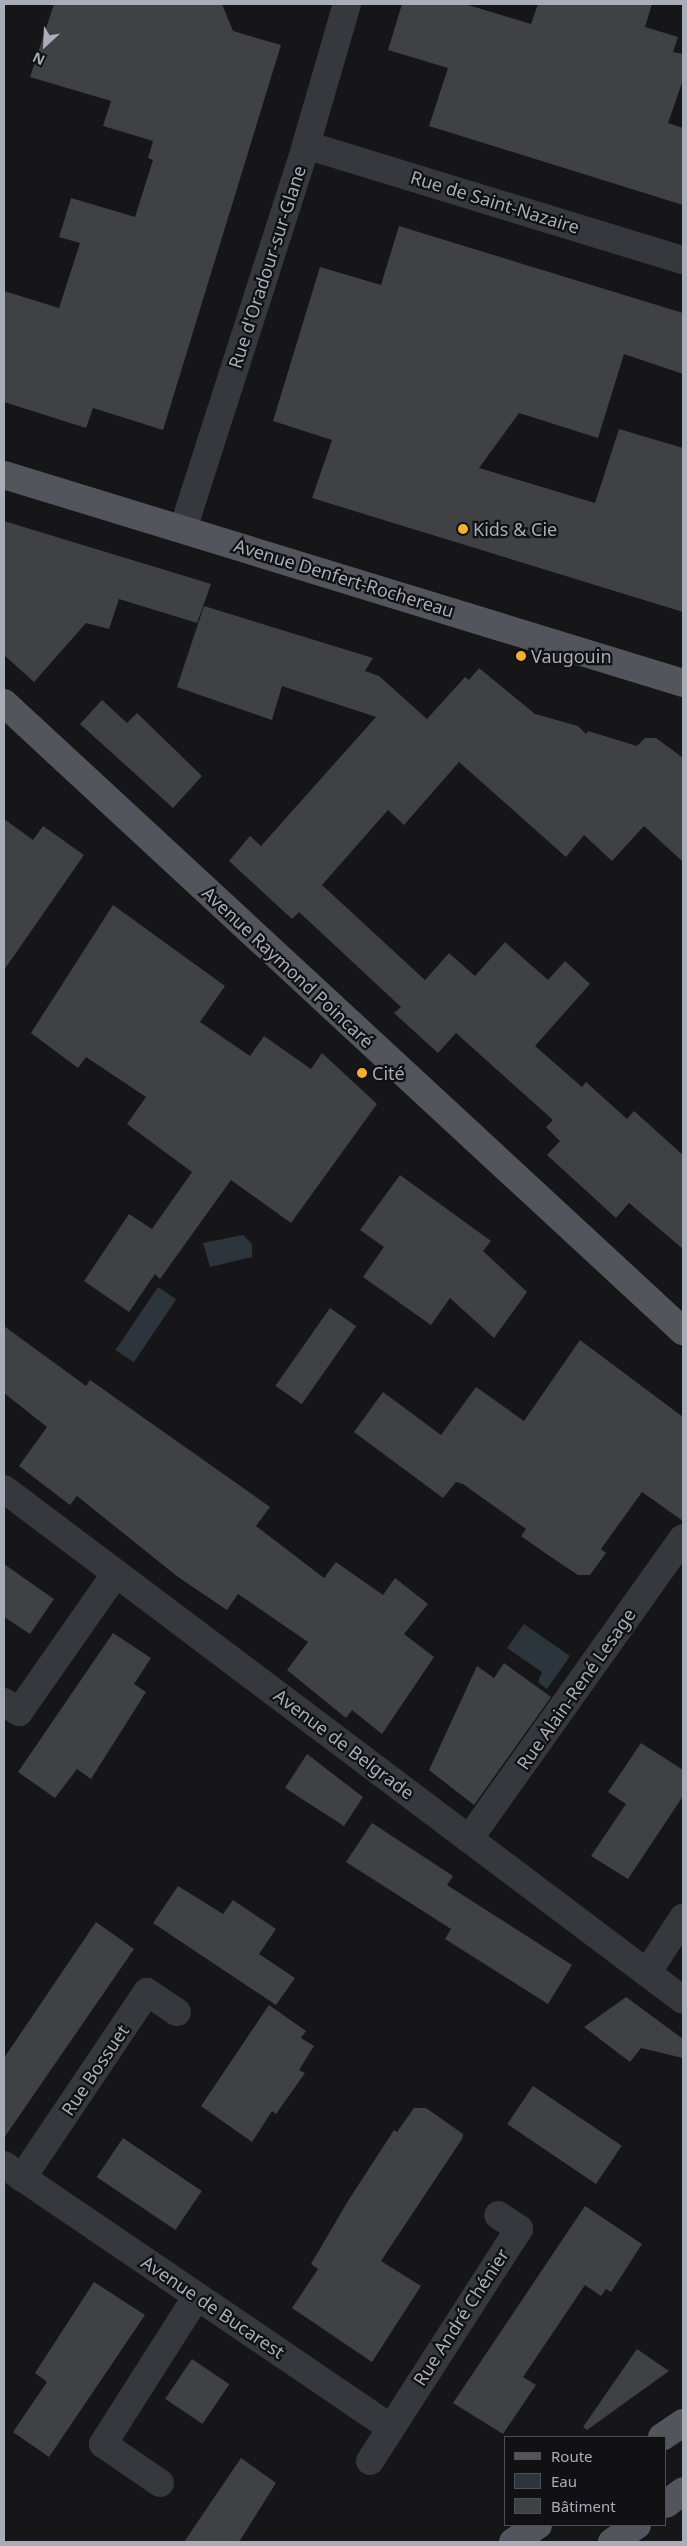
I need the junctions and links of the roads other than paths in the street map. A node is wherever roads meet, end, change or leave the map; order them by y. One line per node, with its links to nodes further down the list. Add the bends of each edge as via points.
1 (347, 4): 2 (street, Rue d'Oradour-sur-Glane)
2 (306, 145): 3 (street, Rue de Saint-Nazaire); 5 (street, Rue d'Oradour-sur-Glane)
3 (683, 260)
4 (4, 475): 5 (main road, Avenue Denfert-Rochereau)
5 (183, 529): 6 (main road, Avenue Denfert-Rochereau)
6 (683, 683)
7 (4, 703): 8 (main road, Avenue Raymond Poincaré)
8 (683, 1330)
9 (4, 1489): 11 (street, Avenue de Belgrade)
10 (683, 1538): 13 (street, Rue Alain-René Lesage)
11 (116, 1573): 12 (street, via 19,1712); 13 (street, Avenue de Belgrade)
12 (4, 1702)
13 (470, 1839): 15 (street, Avenue de Belgrade)
14 (683, 1918): 15 (street)
15 (648, 1974): 16 (street, Avenue de Belgrade)
16 (683, 2000)
17 (177, 2012): 18 (street, Rue Bossuet, via 147,1992)
18 (13, 2172): 20 (street, Avenue de Bucarest)
19 (498, 2215): 22 (street, Rue André Chénier, via 519,2229)
20 (197, 2296): 22 (street, Avenue de Bucarest); 25 (street, via 103,2444)
21 (683, 2422): 23 (main road)
22 (390, 2427): 24 (street)
23 (663, 2436)
24 (370, 2460)
25 (160, 2483)
26 (683, 2491): 27 (main road)
27 (667, 2503)
28 (537, 2526): 30 (main road)
29 (635, 2526): 31 (main road)
30 (513, 2542)
31 (612, 2542)

